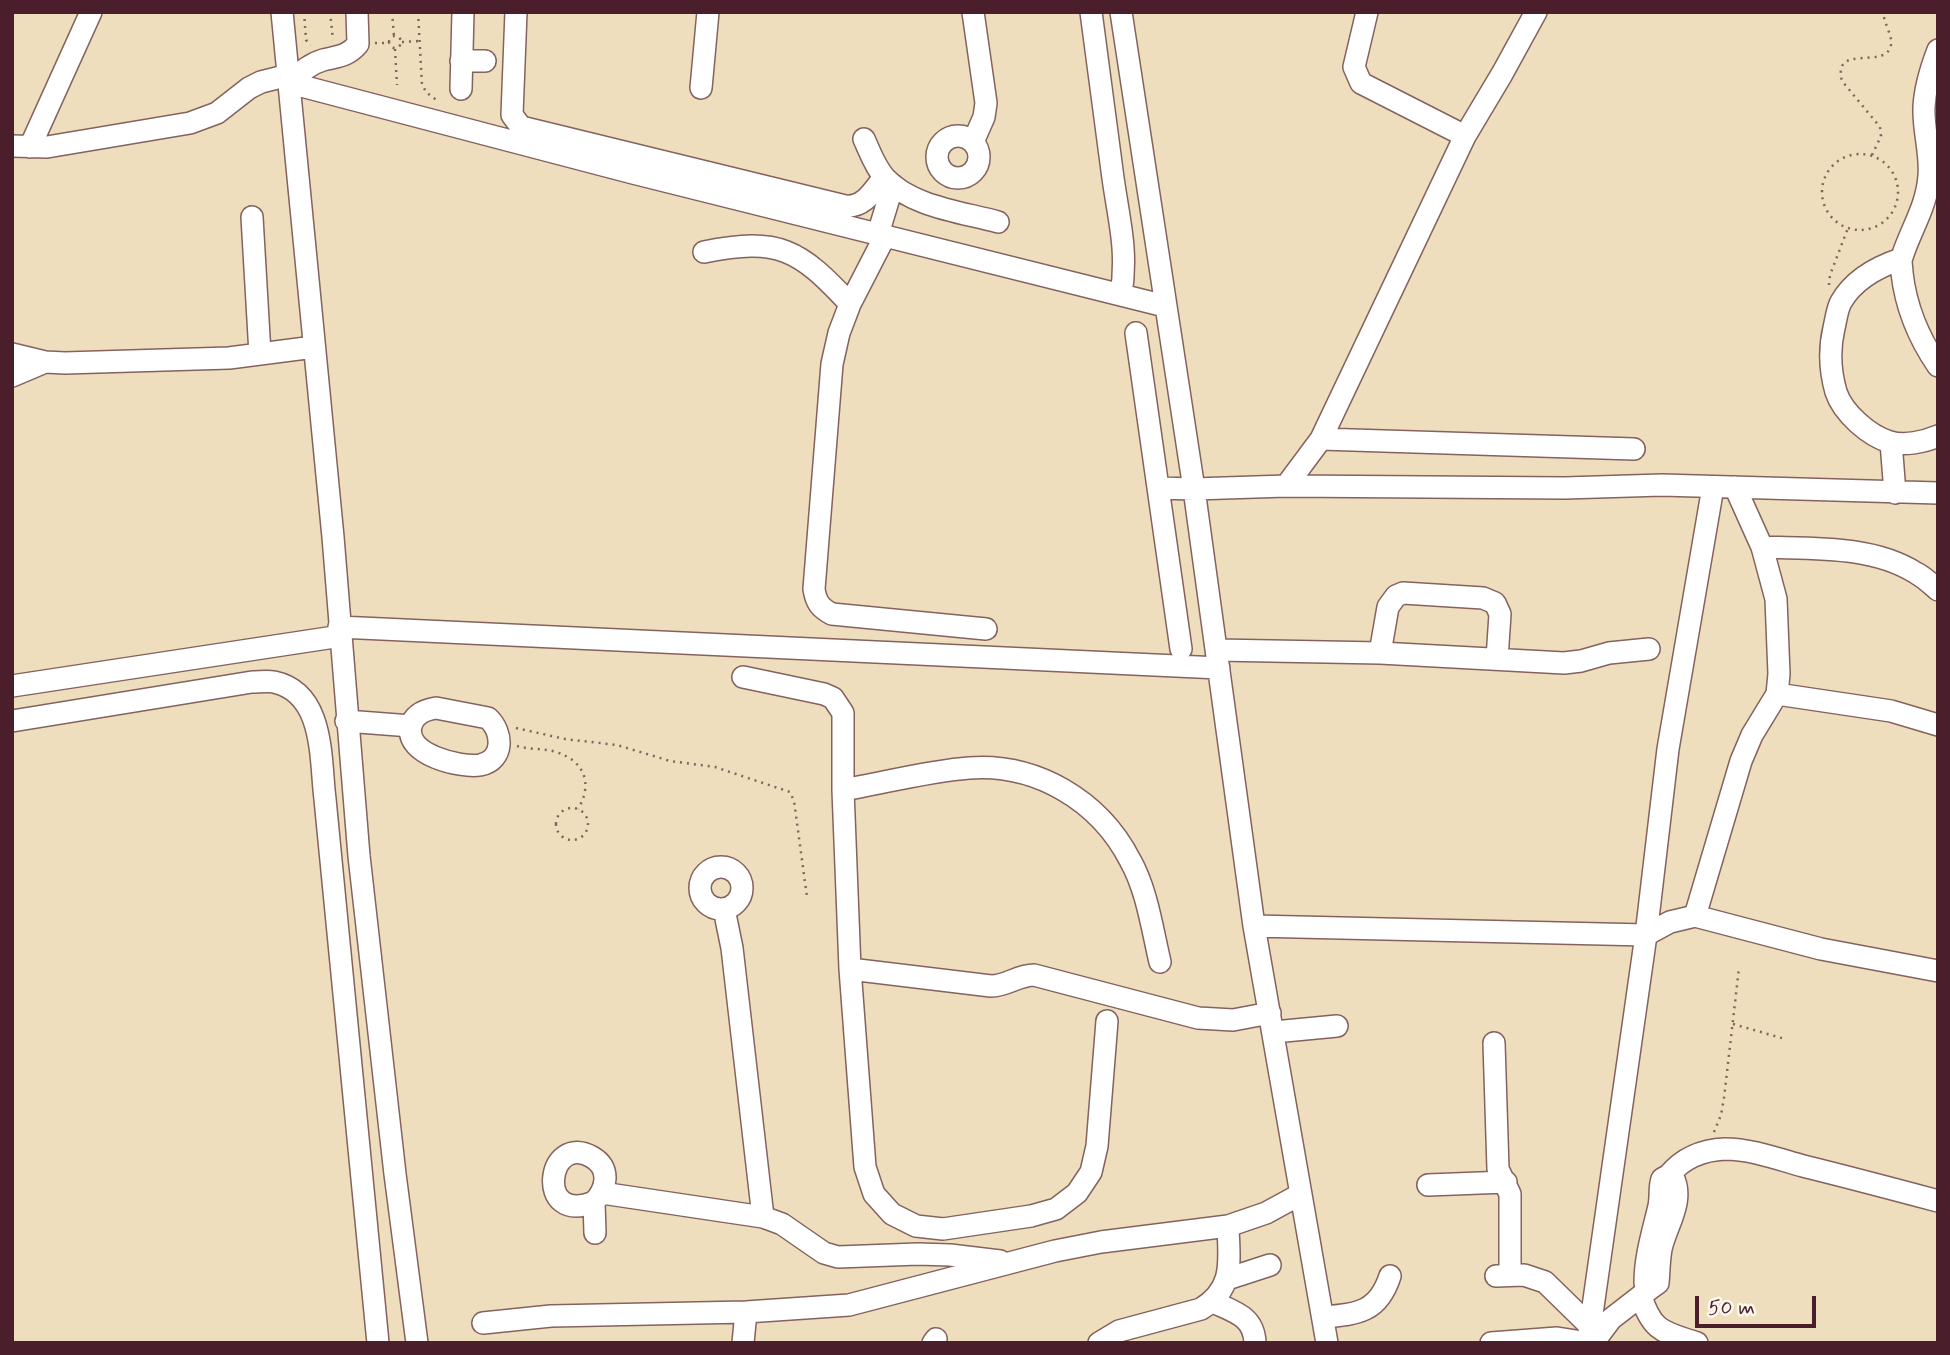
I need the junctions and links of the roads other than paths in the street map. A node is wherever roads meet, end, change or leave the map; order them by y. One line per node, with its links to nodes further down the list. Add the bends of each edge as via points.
1 (90, 12): 21 (street)
2 (282, 12): 15 (street)
3 (357, 12): 15 (street, via 358,44 354,50 309,66)
4 (463, 12): 13 (street)
5 (516, 12): 23 (street, via 512,115 521,127 845,206 860,204)
6 (708, 12): 16 (street)
7 (974, 12): 20 (street, via 986,103)
8 (1091, 12): 30 (street, via 1123,232)
9 (1121, 12): 32 (street)
10 (1367, 12): 18 (street, via 1354,67 1361,83)
11 (1536, 12): 18 (street)
12 (1938, 50): 29 (street, via 1924,108 1929,180 1921,215)
13 (461, 61): 14 (street); 17 (street)
14 (485, 61)
15 (290, 79): 21 (street, via 261,82 217,113 197,121 47,147); 27 (street); 34 (street)
16 (701, 88)
17 (461, 89)
18 (1465, 136): 41 (street)
19 (864, 139): 23 (street)
20 (973, 142): 22 (street, via 978,162 970,174); 22 (street, via 960,136 941,145 939,166)
21 (21, 146)
22 (956, 178): 24 (street)
23 (888, 181): 24 (street, via 912,197); 27 (street)
24 (948, 208): 26 (street)
25 (252, 217): 36 (street)
26 (999, 222)
27 (882, 235): 30 (street); 31 (street)
28 (704, 251): 31 (street, via 750,244 800,257)
29 (1901, 259): 38 (street, via 1911,316); 42 (street, via 1868,273 1854,285 1840,303 1830,346 1837,394 1850,415)
30 (1121, 295): 32 (street)
31 (850, 304): 53 (street, via 832,364 815,600 832,614)
32 (1165, 306): 48 (street)
33 (1136, 333): 47 (street)
34 (314, 347): 36 (street); 54 (street)
35 (12, 354): 37 (street)
36 (260, 354): 37 (street, via 196,360)
37 (45, 362): 39 (street)
38 (1938, 366)
39 (12, 376)
40 (1938, 436): 42 (street, via 1915,443)
41 (1321, 439): 43 (street); 44 (street)
42 (1891, 442): 49 (street)
43 (1633, 449)
44 (1286, 486): 45 (street); 48 (street)
45 (1713, 486): 46 (street); 73 (street, via 1668,749)
46 (1735, 487): 49 (street); 51 (street)
47 (1158, 488): 48 (street); 55 (street)
48 (1194, 489): 58 (street)
49 (1895, 493): 50 (street)
50 (1938, 493)
51 (1762, 547): 52 (street, via 1829,550 1889,560); 62 (street, via 1776,599)
52 (1938, 590)
53 (986, 629)
54 (340, 631): 58 (street); 61 (street); 64 (street)
55 (1181, 649)
56 (1649, 649): 59 (street, via 1573,663)
57 (1380, 653): 58 (street); 59 (street); 59 (street, via 1388,607 1396,596 1410,592 1495,603 1500,614)
58 (1218, 659): 72 (street)
59 (1497, 659)
60 (743, 677): 67 (street, via 833,698 843,713)
61 (12, 686)
62 (1777, 694): 65 (street, via 1891,711); 71 (street, via 1741,761)
63 (12, 721): 69 (street, via 273,682 292,689 308,704 316,723)
64 (346, 721): 66 (street); 68 (street)
65 (1938, 725)
66 (411, 726): 66 (street, via 416,716 436,708 480,715 488,718 498,733 497,752 479,765 423,753 415,746)
67 (843, 790): 74 (street, via 967,768 1017,771 1041,778 1077,798 1108,826 1131,861); 75 (street)
68 (353, 795): 69 (street); 100 (street)
69 (326, 799): 99 (street)
70 (724, 909): 85 (street)
71 (1695, 916): 73 (street, via 1670,922); 76 (street, via 1821,949)
72 (1254, 926): 73 (street); 78 (street)
73 (1646, 936): 101 (street)
74 (1160, 962)
75 (850, 969): 77 (street, via 865,1167 874,1194 892,1214 916,1226 943,1229 1031,1216 1056,1209 1077,1193 1091,1172 1097,1146); 78 (street, via 990,986 1034,975 1198,1018)
76 (1938, 971)
77 (1107, 1021)
78 (1272, 1023): 79 (street); 83 (street)
79 (1336, 1026)
80 (1494, 1043): 81 (street, via 1498,1168)
81 (1506, 1182): 82 (street); 101 (street, via 1510,1194 1503,1275 1545,1282)
82 (1428, 1185)
83 (1301, 1194): 86 (street); 97 (street)
84 (1938, 1201): 94 (street, via 1744,1151 1710,1150 1679,1164 1662,1178 1648,1251)
85 (763, 1216): 87 (street, via 598,1198); 88 (street, via 838,1257)
86 (1228, 1226): 89 (street, via 1101,1242); 92 (street)
87 (595, 1233)
88 (905, 1254): 89 (street); 93 (street)
89 (1009, 1263): 93 (street)
90 (1270, 1265): 92 (street)
91 (1390, 1276): 97 (street, via 1368,1308)
92 (1227, 1279): 95 (street)
93 (906, 1290): 96 (street, via 849,1305)
94 (1646, 1292): 101 (street); 107 (street, via 1652,1323)
95 (1213, 1302): 103 (street, via 1119,1331); 104 (street, via 1245,1318 1254,1331)
96 (747, 1312): 98 (street, via 594,1314); 102 (street)
97 (1323, 1317): 105 (street)
98 (483, 1323)
99 (378, 1335): 100 (street)
100 (419, 1336)
101 (1590, 1338): 106 (street)
102 (743, 1343)
103 (1098, 1343)
104 (1255, 1343)
105 (1327, 1343)
106 (1491, 1343)
107 (1698, 1343)

